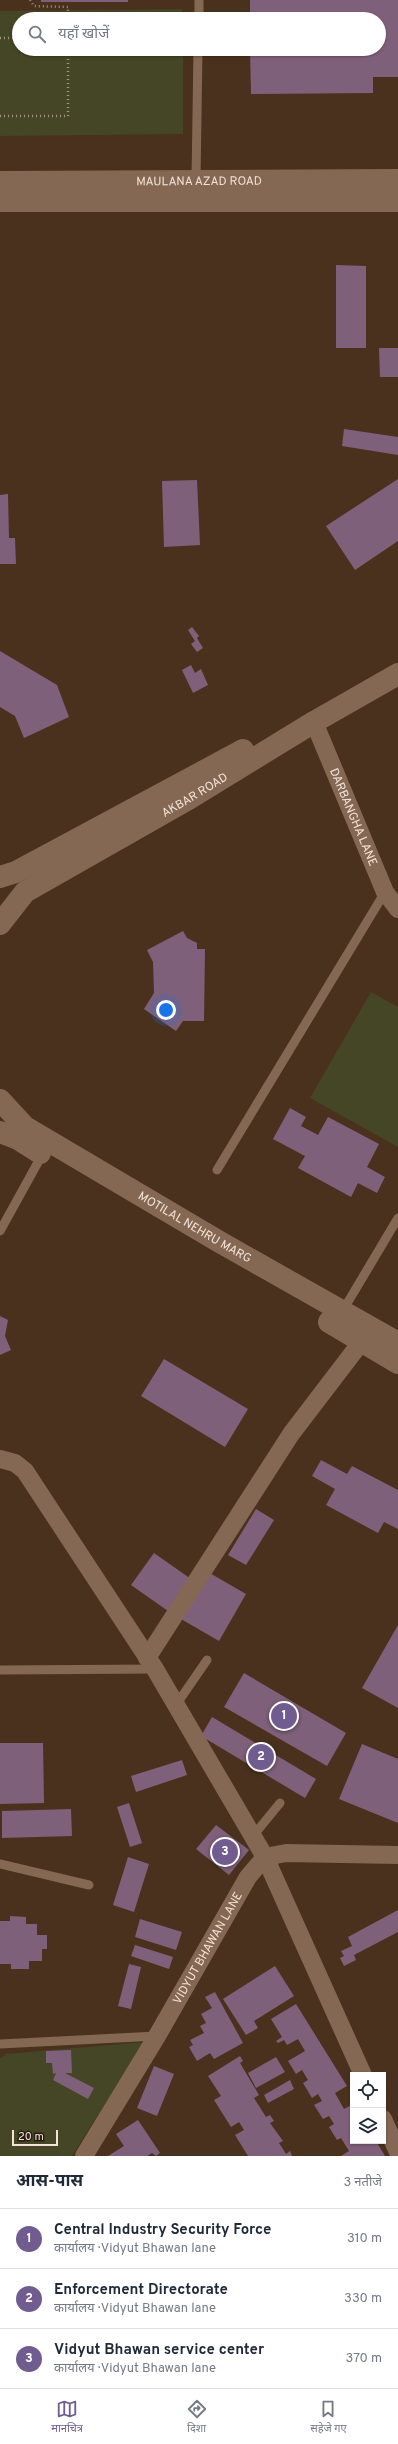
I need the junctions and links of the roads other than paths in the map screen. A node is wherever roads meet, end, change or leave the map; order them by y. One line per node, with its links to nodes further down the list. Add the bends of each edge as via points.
1 (199, 0): 2 (lane)
2 (199, 12)
3 (198, 56): 4 (lane)
4 (196, 180): 5 (main road, MAULANA AZAD ROAD); 6 (main road, MAULANA AZAD ROAD)
5 (398, 180)
6 (0, 182)
7 (0, 201): 8 (main road, MAULANA AZAD ROAD)
8 (398, 201)
9 (398, 658): 12 (main road, AKBAR ROAD, via 242,750 44,858)
10 (398, 674): 11 (main road, AKBAR ROAD)
11 (314, 722): 13 (street, DARBANGHA LANE); 15 (main road, AKBAR ROAD, via 185,801 25,892)
12 (0, 877)
13 (385, 892): 14 (street, DARBANGHA LANE); 19 (lane)
14 (398, 909)
15 (0, 924)
16 (0, 1100): 22 (main road, MOTILAL NEHRU MARG, via 25,1127)
17 (0, 1132): 18 (main road, MOTILAL NEHRU MARG, via 18,1139)
18 (42, 1155): 21 (lane); 22 (main road, MOTILAL NEHRU MARG)
19 (217, 1170)
20 (398, 1218): 22 (lane)
21 (0, 1231)
22 (338, 1319): 23 (main road, MOTILAL NEHRU MARG); 24 (main road, MOTILAL NEHRU MARG)
23 (362, 1341): 25 (main road, MOTILAL NEHRU MARG); 28 (street, via 291,1434)
24 (398, 1343)
25 (398, 1363)
26 (0, 1459): 28 (street, via 15,1462 25,1471)
27 (207, 1660): 30 (lane)
28 (151, 1663): 29 (lane); 30 (street)
29 (0, 1670)
30 (176, 1705): 32 (street)
31 (280, 1803): 32 (lane)
32 (253, 1836): 34 (street)
33 (398, 1855): 34 (street, via 286,1853)
34 (265, 1857): 37 (street, VIDYUT BHAWAN LANE, via 248,1878); 39 (street)
35 (0, 1864): 36 (lane)
36 (89, 1885)
37 (157, 2036): 38 (lane); 42 (street, VIDYUT BHAWAN LANE)
38 (0, 2044)
39 (362, 2072)
40 (386, 2126): 41 (street)
41 (398, 2152)
42 (84, 2156)

